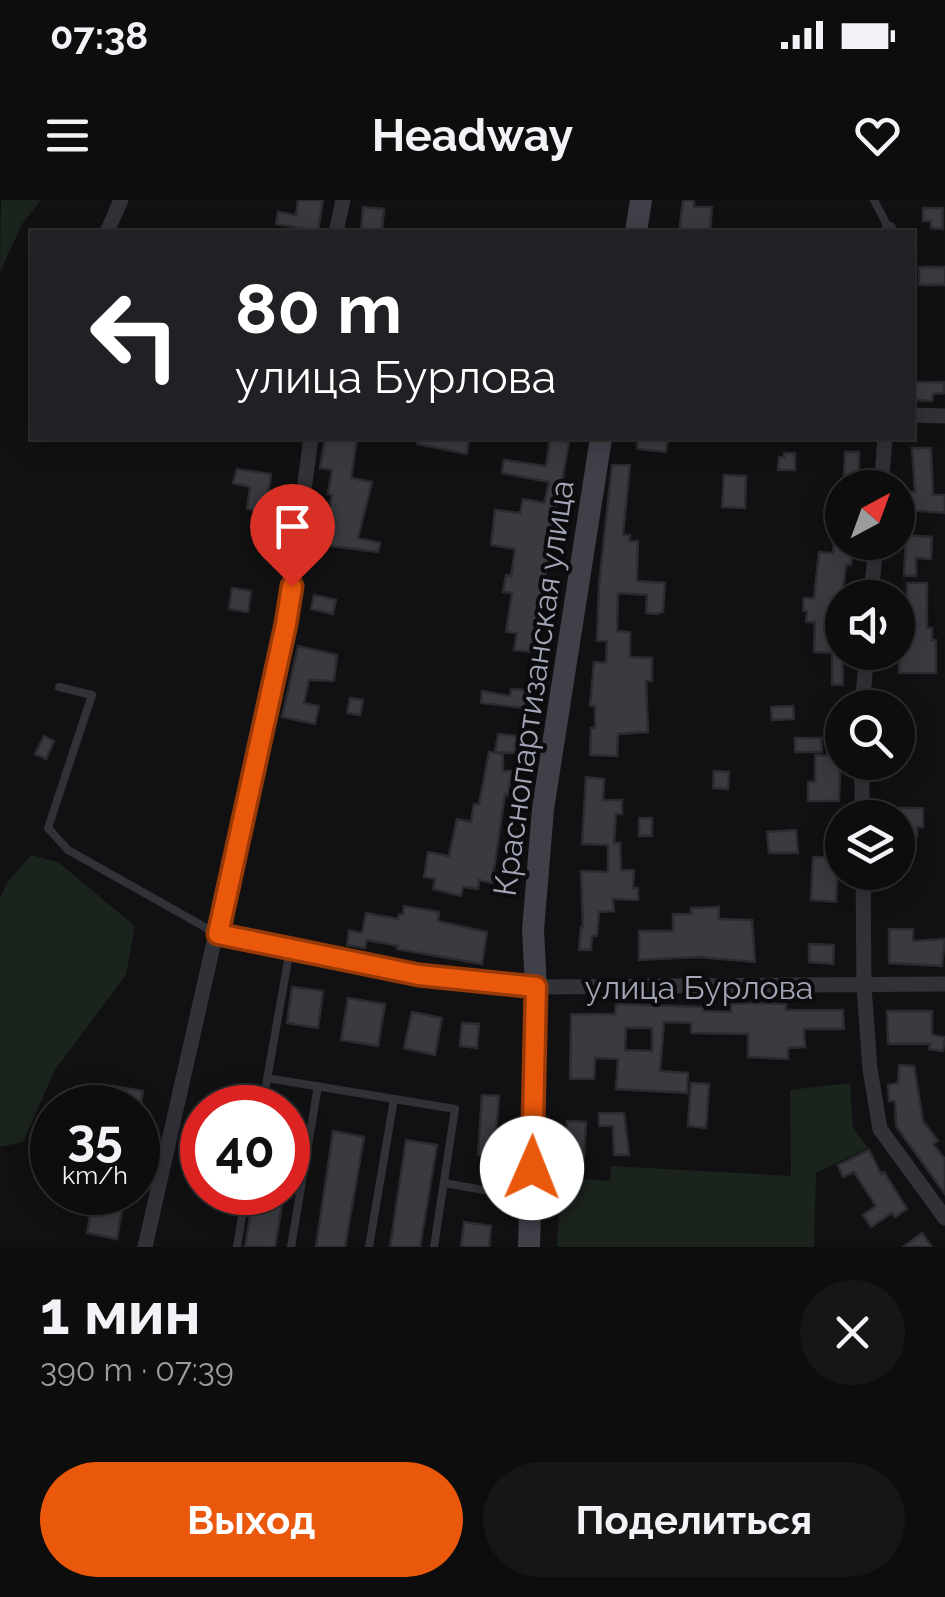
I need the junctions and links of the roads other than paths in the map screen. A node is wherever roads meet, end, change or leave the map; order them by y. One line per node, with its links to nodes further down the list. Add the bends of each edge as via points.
1 (121, 200): 5 (street)
2 (343, 200): 6 (street)
3 (642, 200): 7 (street)
4 (874, 200): 8 (lane)
5 (108, 230)
6 (336, 230)
7 (636, 230)
8 (889, 230)
9 (915, 415): 10 (street)
10 (945, 416)
11 (312, 440): 17 (street, via 286,624)
12 (600, 440): 21 (street, Краснопартизанская улица, via 543,809 532,930)
13 (885, 440): 14 (street)
14 (882, 470)
15 (59, 687): 17 (lane, via 92,695 48,828 68,850)
16 (863, 890): 20 (street)
17 (218, 934): 18 (street, улица Бурлова); 30 (street)
18 (290, 949): 21 (street, улица Бурлова, via 419,975); 22 (lane)
19 (945, 984): 20 (street, улица Бурлова)
20 (864, 986): 21 (street, улица Бурлова); 29 (street, via 880,1129)
21 (536, 987): 27 (street, Краснопартизанская улица)
22 (267, 1078): 23 (lane); 24 (lane)
23 (266, 1085)
24 (318, 1086): 25 (lane); 32 (lane)
25 (394, 1099): 26 (lane, via 455,1110); 33 (lane)
26 (444, 1183): 27 (lane); 34 (lane)
27 (532, 1198): 35 (street, Краснопартизанская улица)
28 (242, 1215): 31 (lane)
29 (945, 1218)
30 (145, 1247)
31 (237, 1247)
32 (291, 1247)
33 (369, 1247)
34 (434, 1247)
35 (529, 1247)

